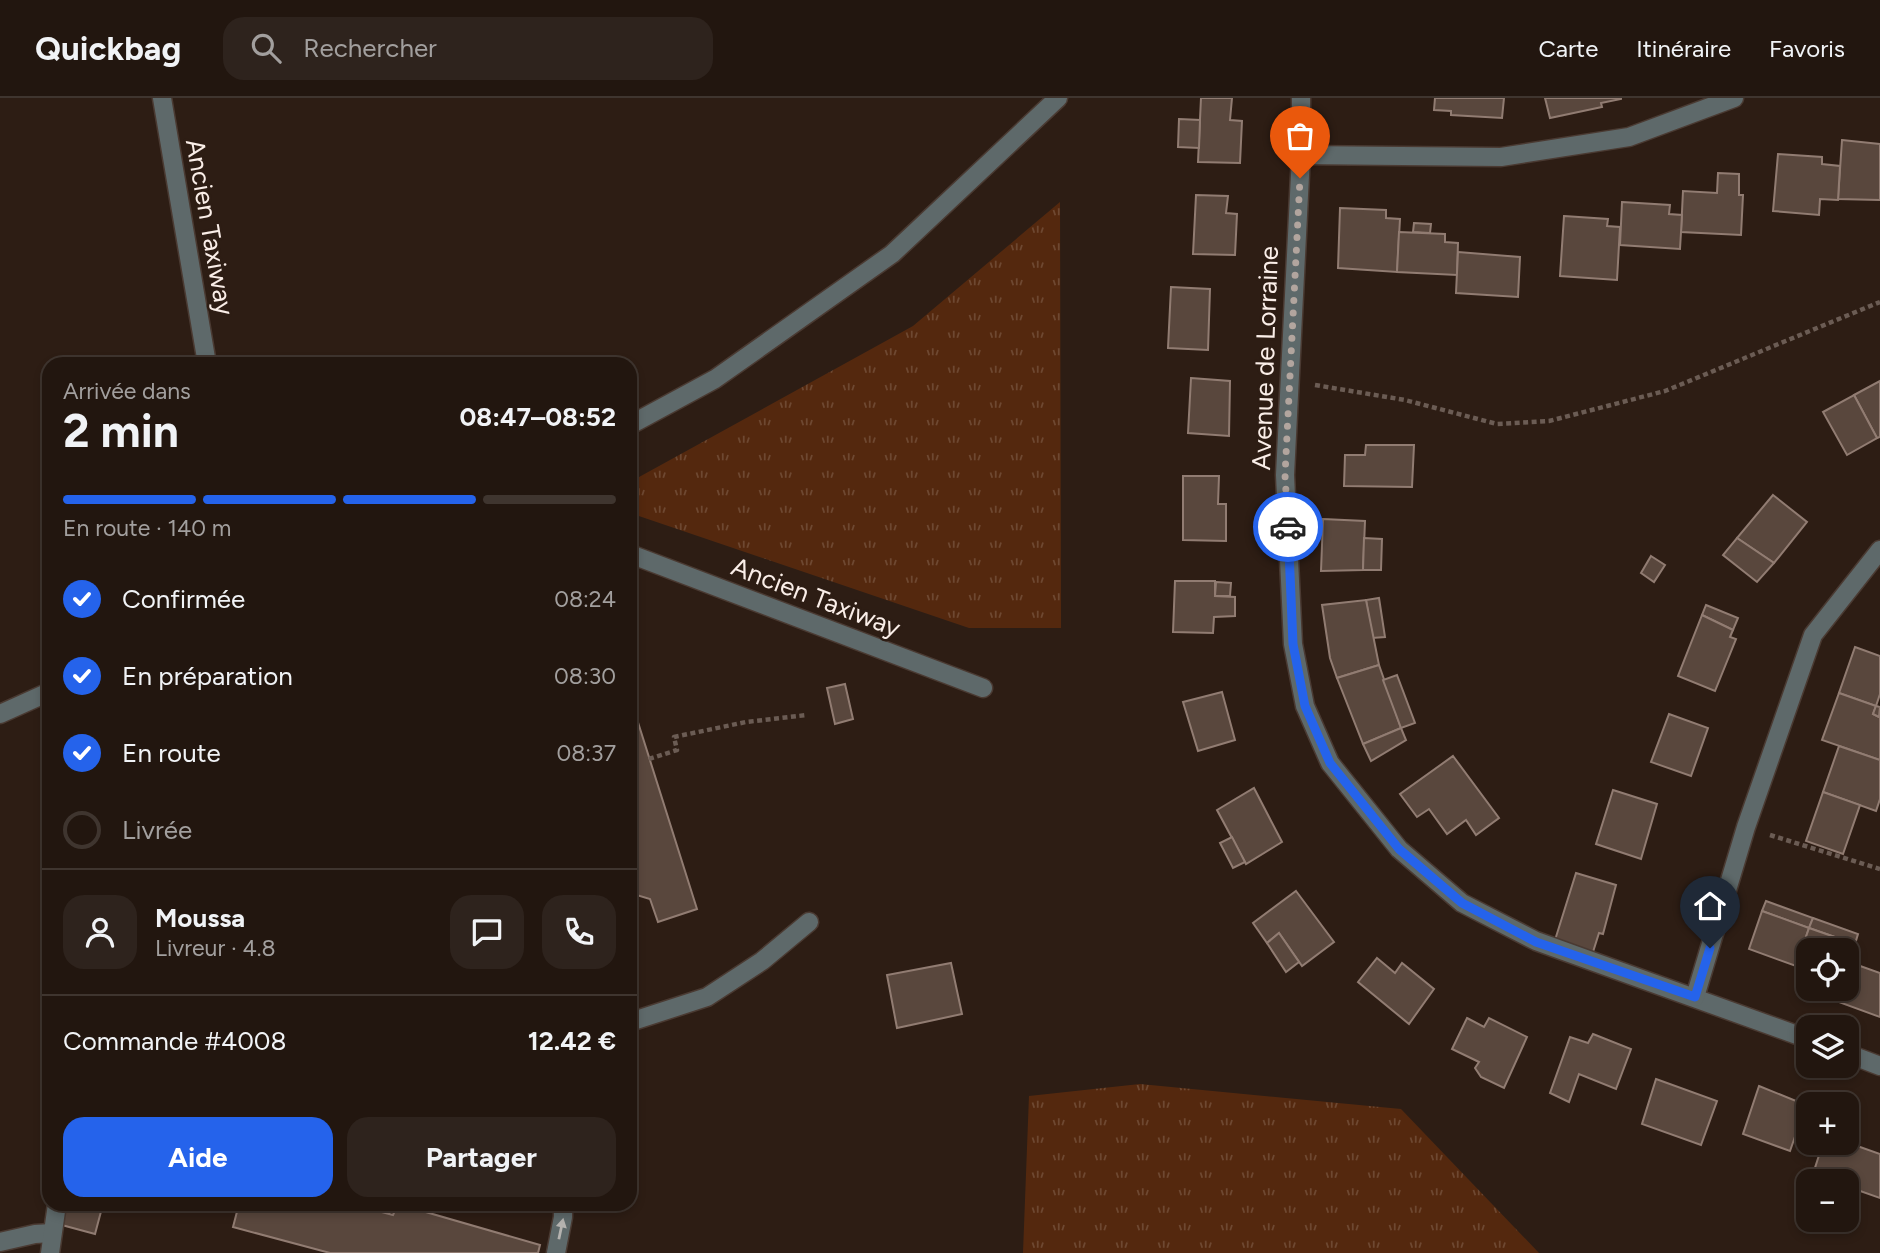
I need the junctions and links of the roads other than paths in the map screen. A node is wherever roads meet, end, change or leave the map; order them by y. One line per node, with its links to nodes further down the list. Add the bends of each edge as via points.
1 (162, 98): 6 (street, Ancien Taxiway)
2 (1058, 98): 7 (street, via 892,254 715,379)
3 (1301, 98): 5 (street, Avenue de Lorraine)
4 (1734, 98): 5 (street, via 1629,137 1501,157)
5 (1301, 155): 14 (street, Avenue de Lorraine, via 1285,475 1293,644 1305,706 1330,763 1399,849 1462,903 1536,942)
6 (206, 357)
7 (637, 421)
8 (1880, 550): 14 (street, via 1813,635 1746,827)
9 (637, 557): 10 (street, Ancien Taxiway)
10 (983, 688)
11 (42, 695): 12 (street)
12 (0, 714)
13 (809, 922): 15 (street, via 762,961 707,996)
14 (1695, 997): 16 (street, Avenue de Lorraine)
15 (637, 1020)
16 (1796, 1035)
17 (1859, 1059): 18 (street)
18 (1880, 1066)
19 (56, 1211): 21 (street)
20 (564, 1211): 24 (street, one-way to 20)
21 (52, 1233): 22 (street); 23 (street)
22 (0, 1242)
23 (50, 1253)
24 (556, 1253)

